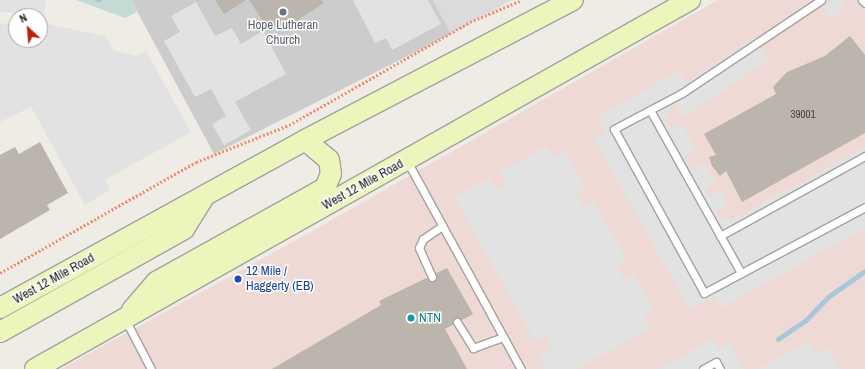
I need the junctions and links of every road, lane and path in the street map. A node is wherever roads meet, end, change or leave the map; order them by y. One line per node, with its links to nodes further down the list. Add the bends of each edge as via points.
1 (522, 0): 17 (path, via 470,22 289,125 196,162)
2 (574, 0): 10 (main road, West 12 Mile Road)
3 (665, 0): 8 (main road, via 572,52)
4 (690, 0): 8 (main road, West 12 Mile Road)
5 (821, 0): 9 (lane, via 682,93)
6 (862, 0): 7 (lane)
7 (865, 4)
8 (534, 88): 12 (main road, West 12 Mile Road)
9 (650, 110): 16 (lane); 18 (lane, via 614,129 704,293)
10 (305, 140): 13 (main road, West 12 Mile Road); 21 (main road, via 329,160 331,174 325,188 156,282)
11 (865, 156): 16 (lane)
12 (407, 161): 15 (lane); 21 (main road, West 12 Mile Road)
13 (204, 197): 20 (main road, West 12 Mile Road); 23 (main road, via 184,229)
14 (865, 206): 18 (lane)
15 (441, 227): 19 (lane, via 423,239 419,248); 24 (lane)
16 (720, 236): 18 (lane)
17 (0, 273)
18 (741, 273)
19 (432, 277)
20 (0, 308)
21 (124, 319): 25 (main road, West 12 Mile Road); 26 (lane)
22 (457, 322): 24 (lane, via 473,348)
23 (0, 332)
24 (503, 337): 27 (lane)
25 (35, 369)
26 (151, 369)
27 (521, 369)
28 (703, 369): 29 (lane, via 716,362)
29 (720, 369)

